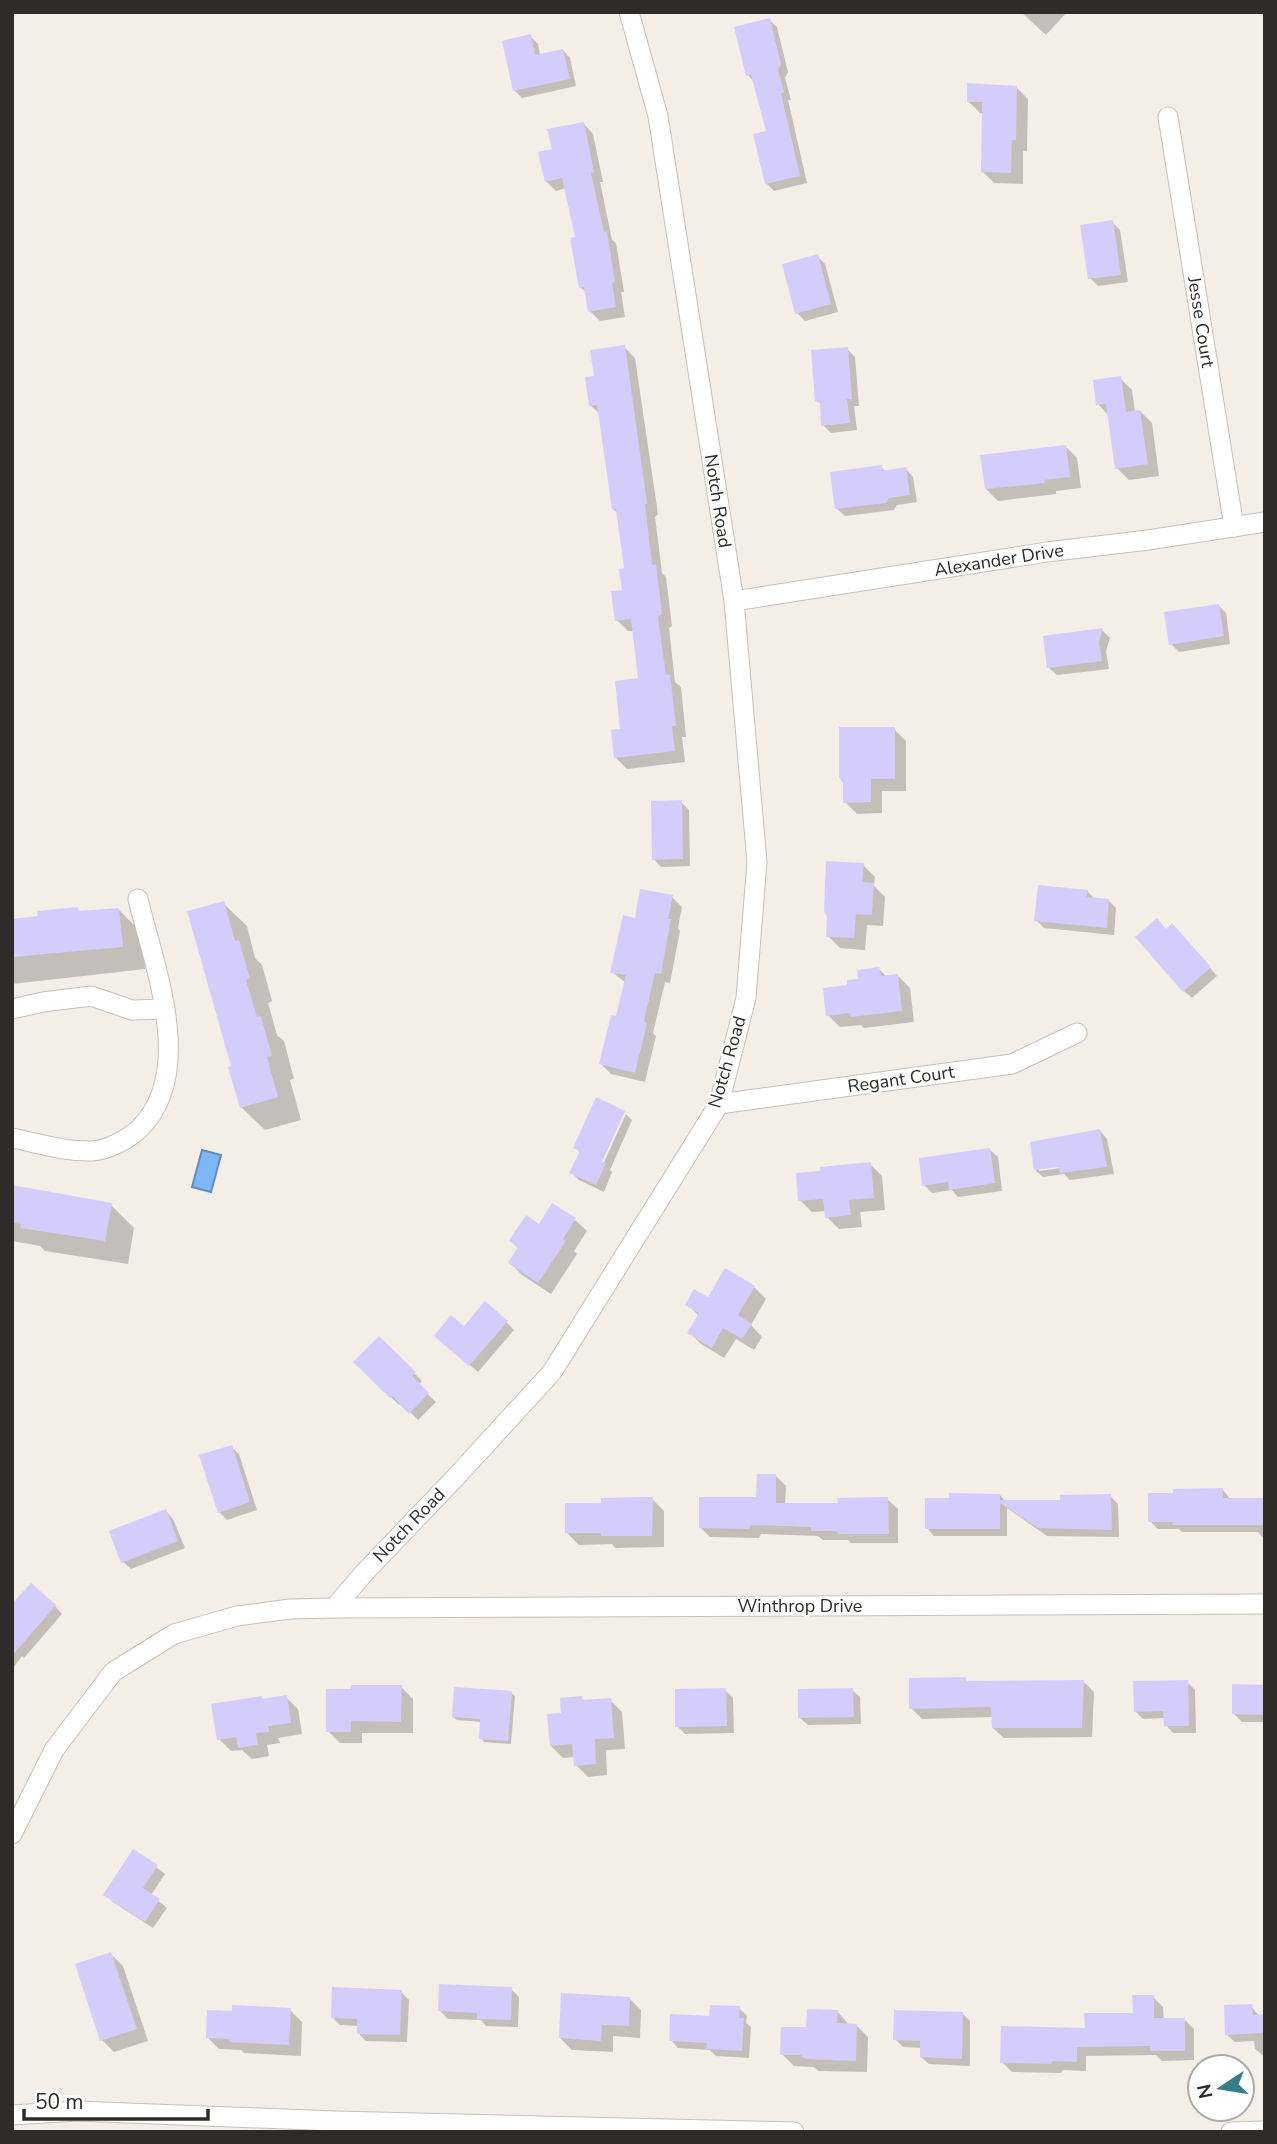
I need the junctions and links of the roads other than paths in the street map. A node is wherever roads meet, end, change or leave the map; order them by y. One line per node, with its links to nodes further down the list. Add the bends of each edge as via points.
1 (629, 12): 5 (street, Notch Road, via 658,116)
2 (1168, 117): 4 (street, Jesse Court)
3 (1265, 522): 4 (street, Alexander Drive)
4 (1234, 527): 5 (street, Alexander Drive)
5 (734, 601): 10 (street, Notch Road, via 757,862 746,998)
6 (138, 899): 8 (street)
7 (12, 1009): 8 (street, via 91,996 132,1010)
8 (165, 1009): 11 (street, via 168,1076 150,1118 136,1132 92,1151)
9 (1076, 1033): 10 (street, Regant Court, via 1012,1064)
10 (719, 1104): 13 (street, Notch Road, via 552,1372)
11 (12, 1138)
12 (1265, 1604): 13 (street, Winthrop Drive)
13 (334, 1608): 14 (street, via 237,1616 174,1633 113,1672 54,1750)
14 (12, 1834)
15 (12, 2115): 17 (street, via 77,2110)
16 (1265, 2131): 18 (street)
17 (794, 2132)
18 (1231, 2132)

